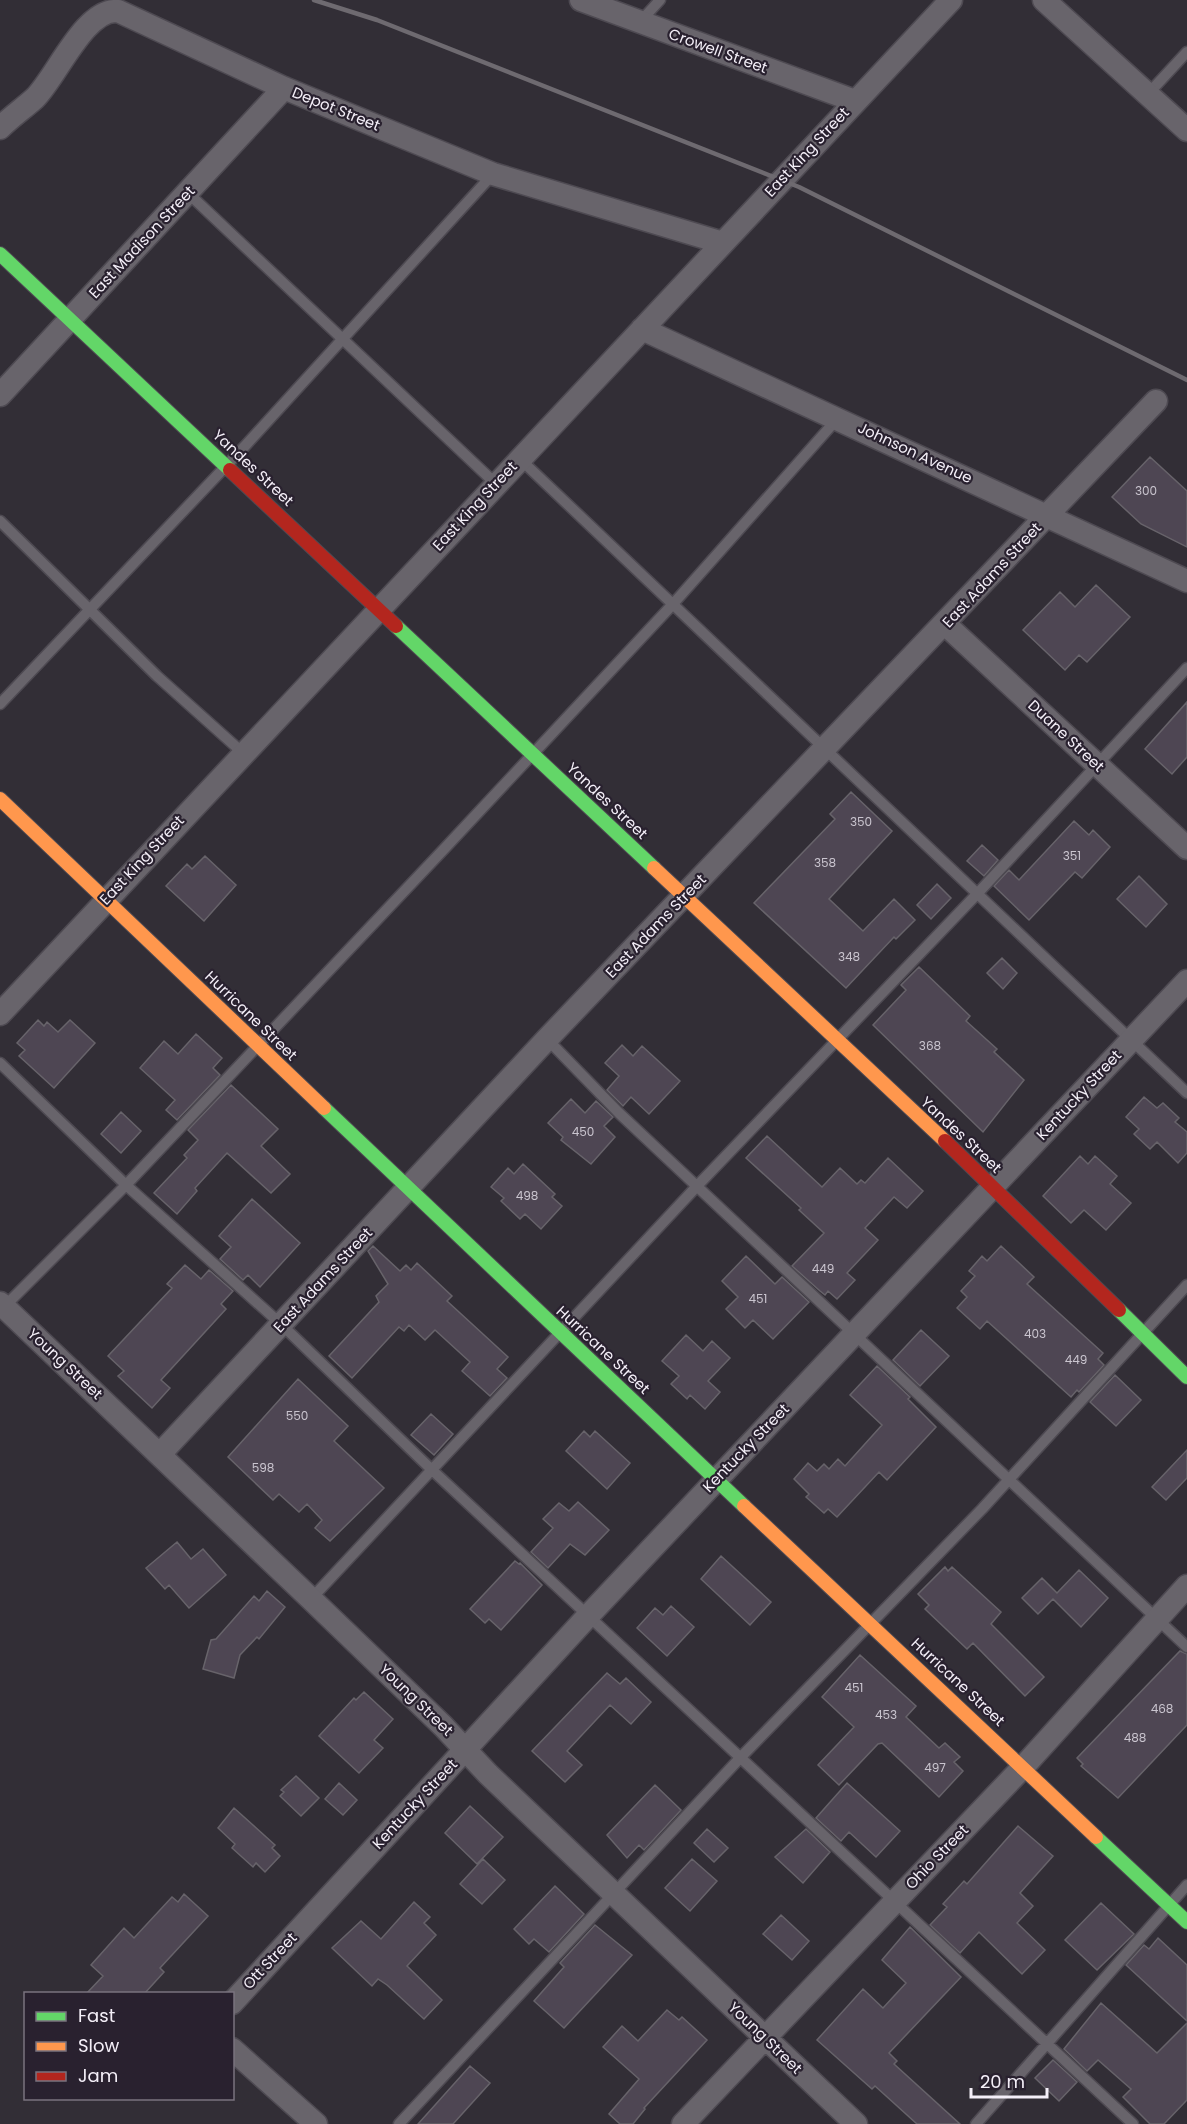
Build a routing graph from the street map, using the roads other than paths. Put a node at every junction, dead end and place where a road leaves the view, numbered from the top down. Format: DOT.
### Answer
graph roads {
  1 [pos="581,0"];
  2 [pos="660,0"];
  3 [pos="951,0"];
  4 [pos="1044,0"];
  5 [pos="640,22"];
  6 [pos="1187,52"];
  7 [pos="284,88"];
  8 [pos="1148,94"];
  9 [pos="855,101"];
  10 [pos="0,128"];
  11 [pos="1187,130"];
  12 [pos="493,174"];
  13 [pos="188,193"];
  14 [pos="723,243"];
  15 [pos="0,254"];
  16 [pos="69,321"];
  17 [pos="642,329"];
  18 [pos="344,337"];
  19 [pos="0,395"];
  20 [pos="1156,401"];
  21 [pos="838,418"];
  22 [pos="519,459"];
  23 [pos="227,465"];
  24 [pos="496,484"];
  25 [pos="1047,516"];
  26 [pos="0,521"];
  27 [pos="1187,582"];
  28 [pos="674,604"];
  29 [pos="88,608"];
  30 [pos="379,609"];
  31 [pos="945,624"];
  32 [pos="1187,668"];
  33 [pos="0,704"];
  34 [pos="827,749"];
  35 [pos="243,753"];
  36 [pos="532,754"];
  37 [pos="1097,765"];
  38 [pos="0,799"];
  39 [pos="1187,848"];
  40 [pos="977,894"];
  41 [pos="684,897"];
  42 [pos="105,899"];
  43 [pos="1187,981"];
  44 [pos="0,1014"];
  45 [pos="1132,1039"];
  46 [pos="547,1040"];
  47 [pos="836,1041"];
  48 [pos="257,1045"];
  49 [pos="0,1063"];
  50 [pos="1187,1093"];
  51 [pos="126,1185"];
  52 [pos="698,1185"];
  53 [pos="410,1187"];
  54 [pos="992,1187"];
  55 [pos="1187,1285"];
  56 [pos="2,1305"];
  57 [pos="282,1325"];
  58 [pos="1141,1333"];
  59 [pos="561,1334"];
  60 [pos="855,1334"];
  61 [pos="1187,1377"];
  62 [pos="160,1454"];
  63 [pos="431,1469"];
  64 [pos="717,1479"];
  65 [pos="1010,1479"];
  66 [pos="1187,1586"];
  67 [pos="311,1599"];
  68 [pos="588,1616"];
  69 [pos="1157,1618"];
  70 [pos="870,1623"];
  71 [pos="1187,1647"];
  72 [pos="465,1749"];
  73 [pos="740,1758"];
  74 [pos="1024,1766"];
  75 [pos="1187,1885"];
  76 [pos="613,1894"];
  77 [pos="894,1901"];
  78 [pos="1169,1905"];
  79 [pos="308,1920"];
  80 [pos="1187,1922"];
  81 [pos="234,2001"];
  82 [pos="765,2037"];
  83 [pos="1048,2045"];
  84 [pos="234,2051"];
  85 [pos="316,2124"];
  86 [pos="399,2124"];
  87 [pos="683,2124"];
  88 [pos="856,2124"];
  89 [pos="976,2124"];
  90 [pos="1132,2124"];
  1 -- 5 [label="street, Crowell Street"];
  2 -- 5 [label="lane"];
  3 -- 9 [label="street, East King Street"];
  4 -- 8 [label="street"];
  5 -- 9 [label="street, Crowell Street"];
  6 -- 8 [label="lane"];
  7 -- 10 [label="street, Depot Street"];
  7 -- 12 [label="street, Depot Street"];
  7 -- 13 [label="street, East Madison Street"];
  8 -- 11 [label="street"];
  9 -- 14 [label="street, East King Street"];
  12 -- 14 [label="street, Depot Street"];
  12 -- 18 [label="lane"];
  13 -- 16 [label="street, East Madison Street"];
  13 -- 18 [label="lane"];
  14 -- 17 [label="street, East King Street"];
  15 -- 16 [label="street, Yandes Street"];
  16 -- 19 [label="street, East Madison Street"];
  16 -- 23 [label="street, Yandes Street"];
  17 -- 21 [label="street, Johnson Avenue"];
  17 -- 22 [label="street, East King Street"];
  18 -- 23 [label="lane"];
  18 -- 24 [label="lane"];
  20 -- 25 [label="street, East Adams Street"];
  21 -- 25 [label="street, Johnson Avenue"];
  21 -- 28 [label="lane"];
  22 -- 24 [label="street, East King Street"];
  22 -- 28 [label="lane"];
  23 -- 29 [label="lane"];
  23 -- 30 [label="street, Yandes Street"];
  24 -- 30 [label="street, East King Street"];
  25 -- 27 [label="street, Johnson Avenue"];
  25 -- 31 [label="street, East Adams Street"];
  26 -- 29 [label="lane"];
  28 -- 34 [label="lane"];
  28 -- 36 [label="lane"];
  29 -- 33 [label="lane"];
  29 -- 35 [label="lane"];
  30 -- 35 [label="street, East King Street"];
  30 -- 36 [label="street, Yandes Street"];
  31 -- 34 [label="street, East Adams Street"];
  31 -- 37 [label="street, Duane Street"];
  32 -- 37 [label="lane"];
  34 -- 40 [label="lane"];
  34 -- 41 [label="street, East Adams Street"];
  35 -- 42 [label="street, East King Street"];
  36 -- 41 [label="street, Yandes Street"];
  36 -- 48 [label="lane"];
  37 -- 39 [label="street, Duane Street"];
  37 -- 40 [label="lane"];
  38 -- 42 [label="street, Hurricane Street"];
  40 -- 45 [label="lane"];
  40 -- 47 [label="lane"];
  41 -- 46 [label="street, East Adams Street"];
  41 -- 47 [label="street, Yandes Street"];
  42 -- 44 [label="street, East King Street"];
  42 -- 48 [label="street, Hurricane Street"];
  43 -- 45 [label="street, Kentucky Street"];
  45 -- 50 [label="lane"];
  45 -- 54 [label="street, Kentucky Street"];
  46 -- 52 [label="lane"];
  46 -- 53 [label="street, East Adams Street"];
  47 -- 52 [label="lane"];
  47 -- 54 [label="street, Yandes Street"];
  48 -- 51 [label="lane"];
  48 -- 53 [label="street, Hurricane Street"];
  49 -- 51 [label="lane"];
  51 -- 56 [label="lane"];
  51 -- 57 [label="lane"];
  52 -- 59 [label="lane"];
  52 -- 60 [label="lane"];
  53 -- 57 [label="street, East Adams Street"];
  53 -- 59 [label="street, Hurricane Street"];
  54 -- 58 [label="street, Yandes Street"];
  54 -- 60 [label="street, Kentucky Street"];
  55 -- 58 [label="lane"];
  56 -- 62 [label="street, Young Street"];
  57 -- 62 [label="street, East Adams Street"];
  57 -- 63 [label="lane"];
  58 -- 61 [label="street, Yandes Street"];
  58 -- 65 [label="lane"];
  59 -- 63 [label="lane"];
  59 -- 64 [label="street, Hurricane Street"];
  60 -- 64 [label="street, Kentucky Street"];
  60 -- 65 [label="lane"];
  62 -- 67 [label="street, Young Street"];
  63 -- 67 [label="lane"];
  63 -- 68 [label="lane"];
  64 -- 68 [label="street, Kentucky Street"];
  64 -- 70 [label="street, Hurricane Street"];
  65 -- 69 [label="lane"];
  65 -- 70 [label="lane"];
  66 -- 69 [label="street, Ohio Street"];
  67 -- 72 [label="street, Young Street"];
  68 -- 72 [label="street, Kentucky Street"];
  68 -- 73 [label="lane"];
  69 -- 71 [label="lane"];
  69 -- 74 [label="street, Ohio Street"];
  70 -- 73 [label="lane"];
  70 -- 74 [label="street, Hurricane Street"];
  72 -- 76 [label="street, Young Street"];
  72 -- 79 [label="street, Kentucky Street"];
  73 -- 76 [label="lane"];
  73 -- 77 [label="lane"];
  74 -- 77 [label="street, Ohio Street"];
  74 -- 78 [label="street, Hurricane Street"];
  75 -- 78 [label="lane"];
  76 -- 82 [label="street, Young Street"];
  76 -- 86 [label="lane"];
  77 -- 82 [label="street, Ohio Street"];
  77 -- 83 [label="lane"];
  78 -- 80 [label="street, Hurricane Street"];
  78 -- 83 [label="lane"];
  79 -- 81 [label="street, Ott Street"];
  82 -- 87 [label="street, Ohio Street"];
  82 -- 88 [label="street, Young Street"];
  83 -- 89 [label="lane"];
  83 -- 90 [label="lane"];
  84 -- 85 [label="street"];
}
